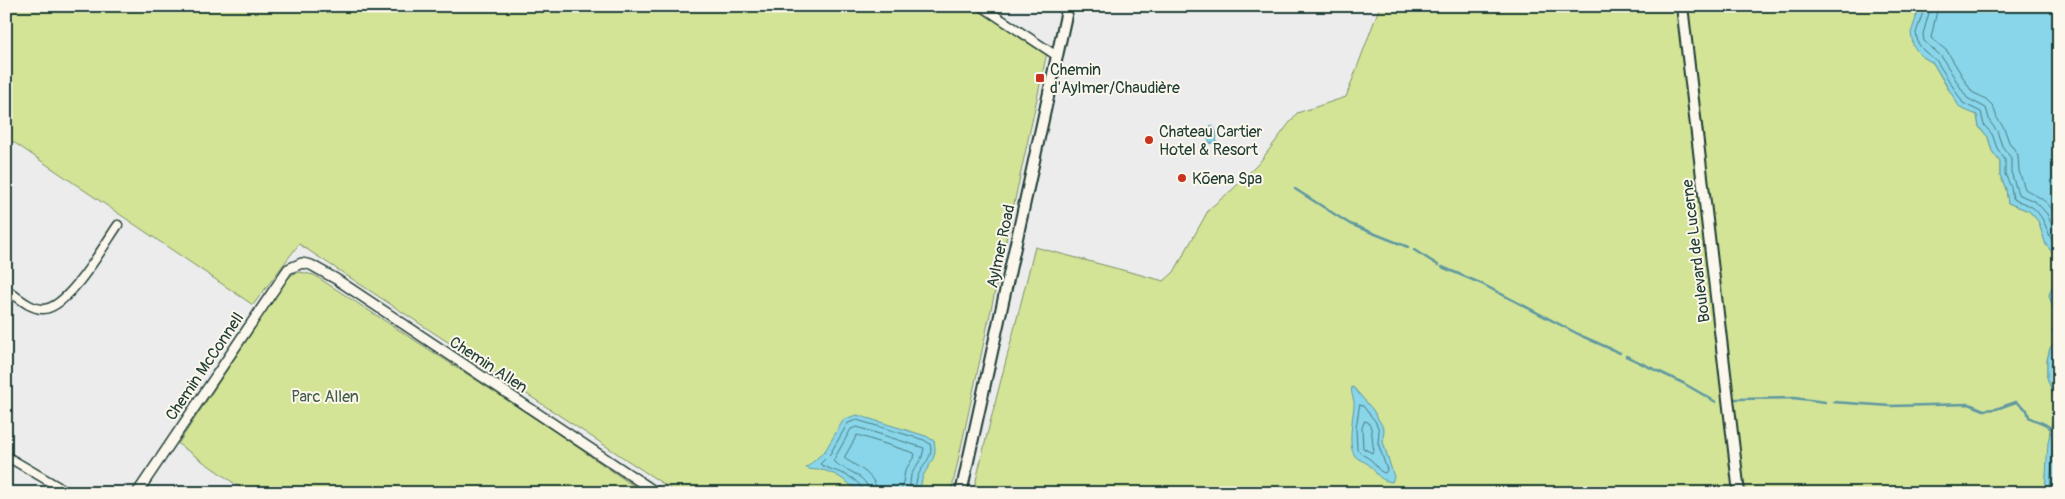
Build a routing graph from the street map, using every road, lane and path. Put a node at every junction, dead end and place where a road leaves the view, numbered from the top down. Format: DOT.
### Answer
graph roads {
  1 [pos="981,6"];
  2 [pos="1068,6"];
  3 [pos="1682,6"];
  4 [pos="1057,56"];
  5 [pos="118,225"];
  6 [pos="302,263"];
  7 [pos="6,289"];
  8 [pos="6,456"];
  9 [pos="68,493"];
  10 [pos="137,493"];
  11 [pos="657,493"];
  12 [pos="960,493"];
  13 [pos="1739,493"];
  1 -- 4 [label="street"];
  2 -- 4 [label="main road, Aylmer Road"];
  3 -- 13 [label="main road, Boulevard de Lucerne"];
  4 -- 12 [label="main road, Aylmer Road"];
  5 -- 7 [label="street"];
  6 -- 10 [label="street, Chemin McConnell"];
  6 -- 11 [label="street, Chemin Allen"];
  8 -- 9 [label="street"];
}
